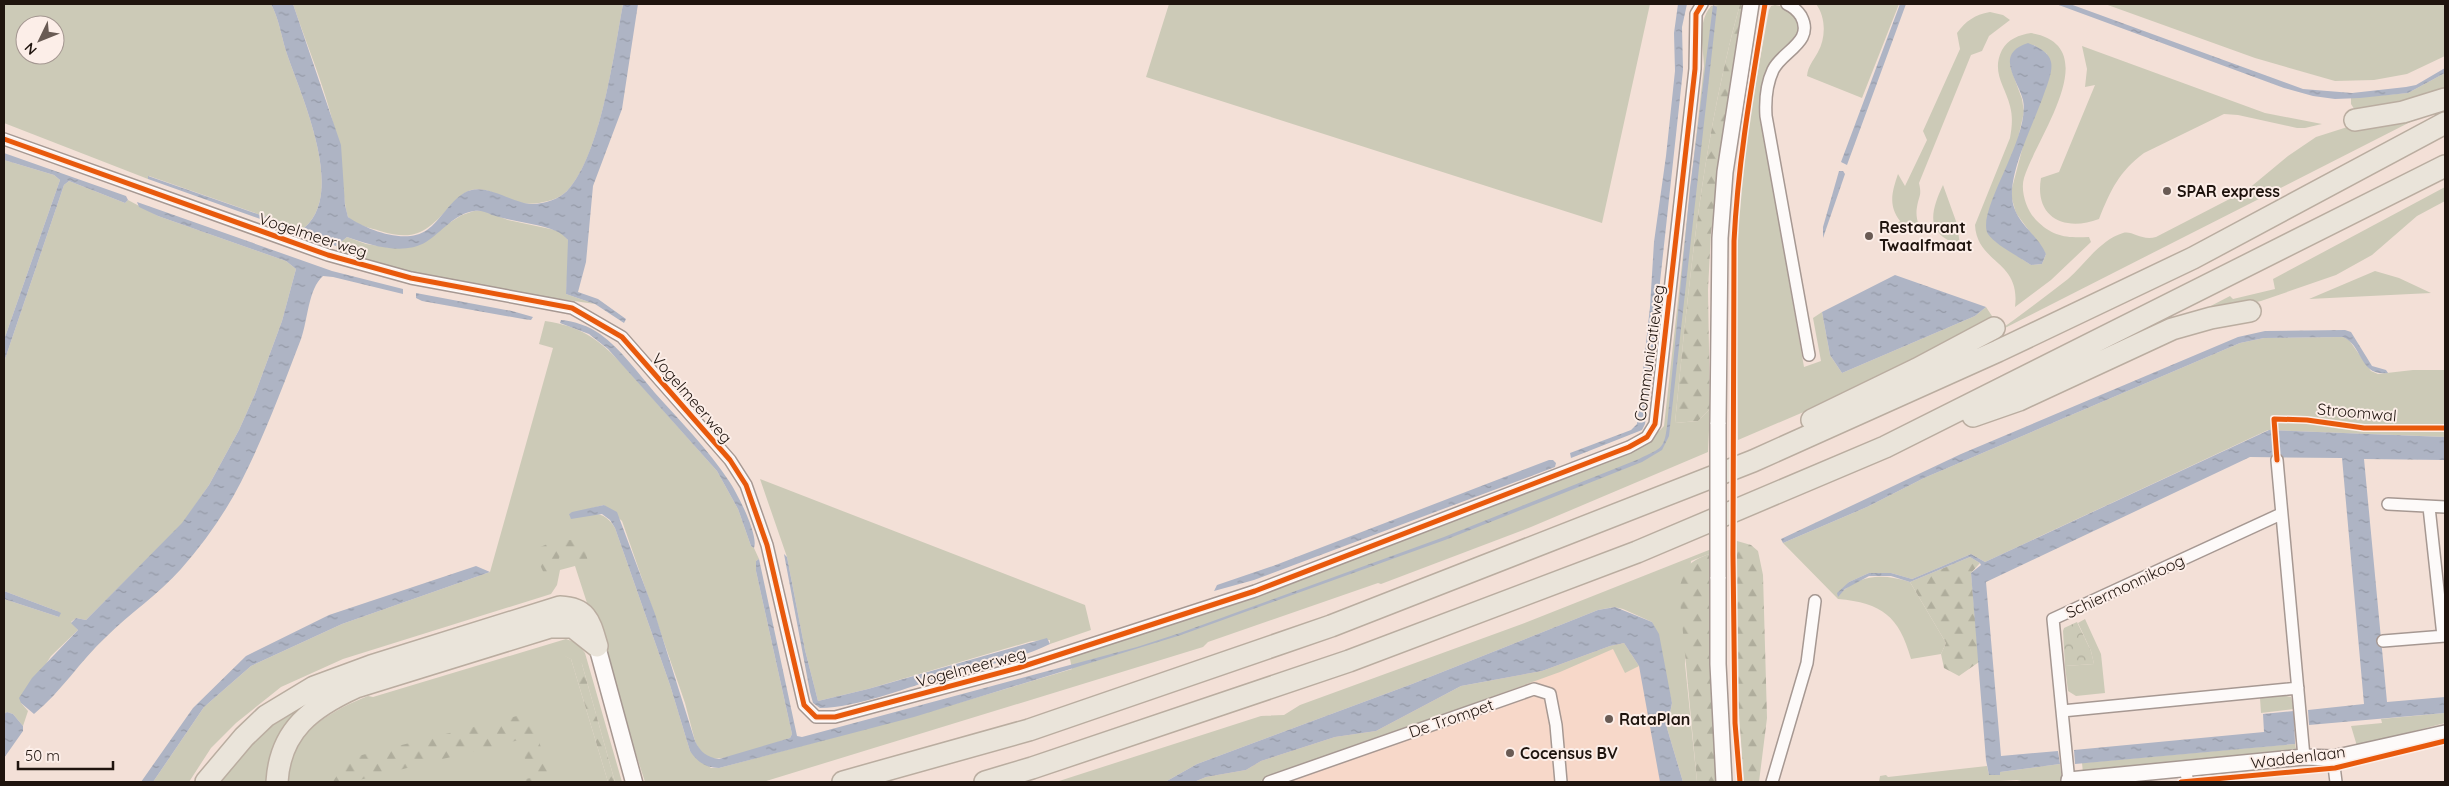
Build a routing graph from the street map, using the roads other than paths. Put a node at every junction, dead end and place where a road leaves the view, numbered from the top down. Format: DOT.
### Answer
graph roads {
  1 [pos="1702,4"];
  2 [pos="1751,4"];
  3 [pos="1787,4"];
  4 [pos="2445,99"];
  5 [pos="2355,120"];
  6 [pos="2445,123"];
  7 [pos="4,139"];
  8 [pos="2445,166"];
  9 [pos="2250,311"];
  10 [pos="1994,328"];
  11 [pos="1809,356"];
  12 [pos="1885,447"];
  13 [pos="2277,460"];
  14 [pos="1753,461"];
  15 [pos="2388,504"];
  16 [pos="2429,507"];
  17 [pos="2445,507"];
  18 [pos="2281,514"];
  19 [pos="1255,592"];
  20 [pos="1815,601"];
  21 [pos="2444,636"];
  22 [pos="2383,641"];
  23 [pos="597,646"];
  24 [pos="2298,688"];
  25 [pos="2062,711"];
  26 [pos="2445,733"];
  27 [pos="2304,757"];
  28 [pos="2333,758"];
  29 [pos="2186,776"];
  30 [pos="2069,781"];
  31 [pos="206,782"];
  32 [pos="277,782"];
  33 [pos="634,782"];
  34 [pos="843,782"];
  35 [pos="985,782"];
  36 [pos="1269,782"];
  37 [pos="1560,782"];
  38 [pos="1724,782"];
  39 [pos="1772,782"];
  40 [pos="2336,782"];
  1 -- 19 [label="street, Communicatieweg"];
  2 -- 38 [label="street, bridge"];
  3 -- 11 [label="street"];
  4 -- 5 [label="highway"];
  6 -- 14 [label="highway"];
  7 -- 19 [label="street, Vogelmeerweg"];
  8 -- 12 [label="highway"];
  9 -- 12 [label="highway"];
  10 -- 14 [label="highway"];
  12 -- 35 [label="highway"];
  13 -- 18 [label="street"];
  14 -- 34 [label="highway"];
  15 -- 16 [label="street"];
  16 -- 17 [label="street"];
  16 -- 21 [label="street"];
  18 -- 24 [label="street"];
  18 -- 25 [label="street, Schiermonnikoog"];
  20 -- 39 [label="street"];
  21 -- 22 [label="street"];
  23 -- 31 [label="highway"];
  23 -- 32 [label="highway"];
  23 -- 33 [label="main road"];
  24 -- 25 [label="street"];
  24 -- 27 [label="street"];
  25 -- 30 [label="street, Schiermonnikoog"];
  26 -- 28 [label="street, Waddenlaan"];
  27 -- 28 [label="street, Waddenlaan"];
  27 -- 29 [label="street, Waddenlaan"];
  28 -- 40 [label="street"];
  29 -- 30 [label="street, Waddenlaan"];
  36 -- 37 [label="street, De Trompet"];
}
